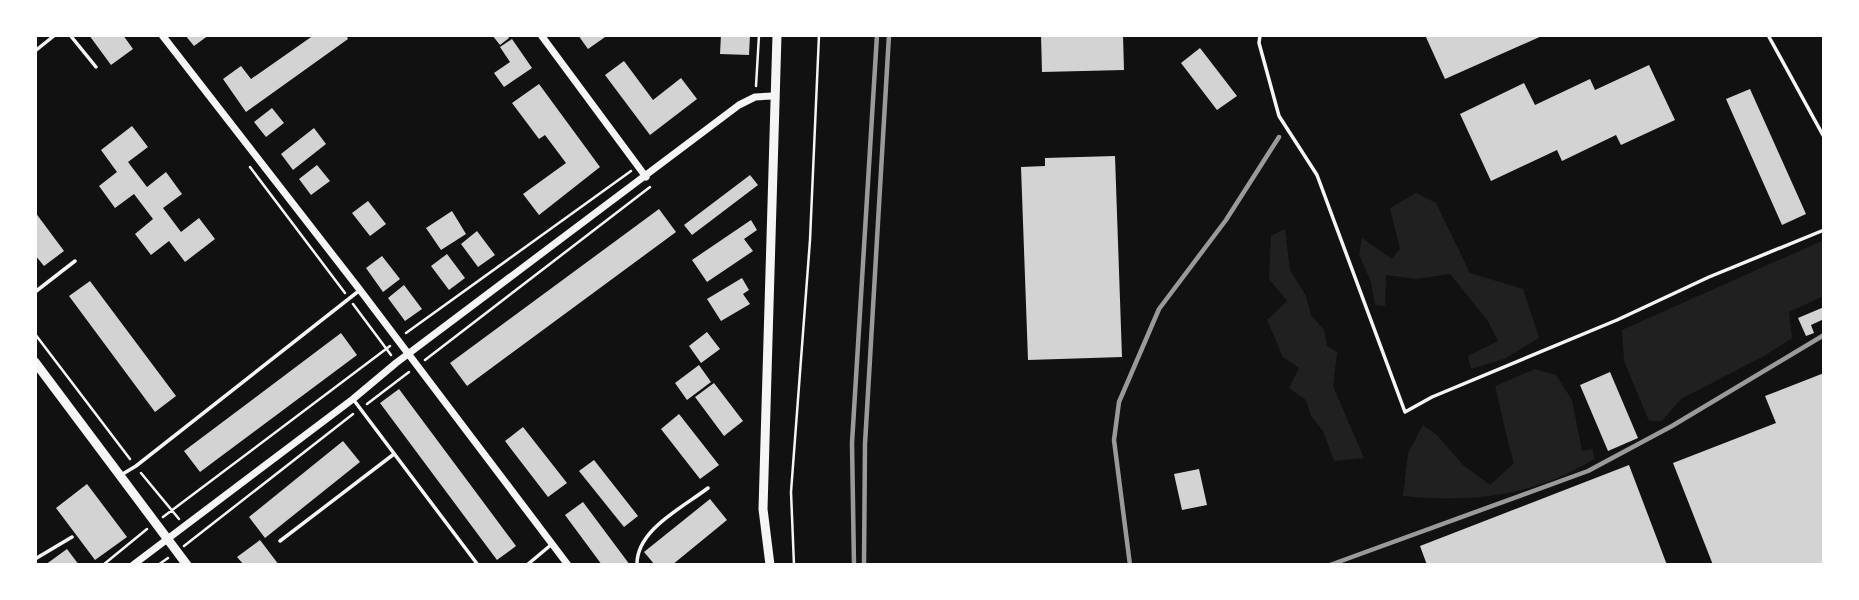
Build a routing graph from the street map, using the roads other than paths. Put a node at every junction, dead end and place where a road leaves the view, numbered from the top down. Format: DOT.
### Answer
graph roads {
  1 [pos="55,35"];
  2 [pos="70,35"];
  3 [pos="162,35"];
  4 [pos="541,35"];
  5 [pos="776,35"];
  6 [pos="1260,35"];
  7 [pos="1768,35"];
  8 [pos="35,51"];
  9 [pos="96,67"];
  10 [pos="773,96"];
  11 [pos="1824,137"];
  12 [pos="646,177"];
  13 [pos="1824,230"];
  14 [pos="75,261"];
  15 [pos="360,290"];
  16 [pos="35,292"];
  17 [pos="407,355"];
  18 [pos="35,362"];
  19 [pos="353,399"];
  20 [pos="394,454"];
  21 [pos="120,476"];
  22 [pos="708,488"];
  23 [pos="72,537"];
  24 [pos="167,540"];
  25 [pos="280,541"];
  26 [pos="553,544"];
  27 [pos="35,559"];
  28 [pos="133,565"];
  29 [pos="187,565"];
  30 [pos="478,565"];
  31 [pos="527,565"];
  32 [pos="568,565"];
  33 [pos="637,565"];
  34 [pos="769,565"];
  1 -- 8 [label="lane"];
  2 -- 9 [label="lane"];
  3 -- 15 [label="street"];
  4 -- 12 [label="street"];
  5 -- 10 [label="street"];
  6 -- 13 [label="lane"];
  7 -- 11 [label="lane"];
  10 -- 12 [label="street"];
  10 -- 34 [label="street"];
  12 -- 17 [label="street"];
  14 -- 16 [label="lane"];
  15 -- 17 [label="street"];
  15 -- 21 [label="lane"];
  17 -- 19 [label="street"];
  17 -- 26 [label="street"];
  18 -- 21 [label="street"];
  19 -- 20 [label="lane"];
  19 -- 24 [label="street"];
  20 -- 25 [label="lane"];
  20 -- 30 [label="lane"];
  21 -- 24 [label="street"];
  22 -- 33 [label="lane"];
  23 -- 27 [label="lane"];
  24 -- 28 [label="street"];
  24 -- 29 [label="street"];
  26 -- 31 [label="lane"];
  26 -- 32 [label="street"];
}
